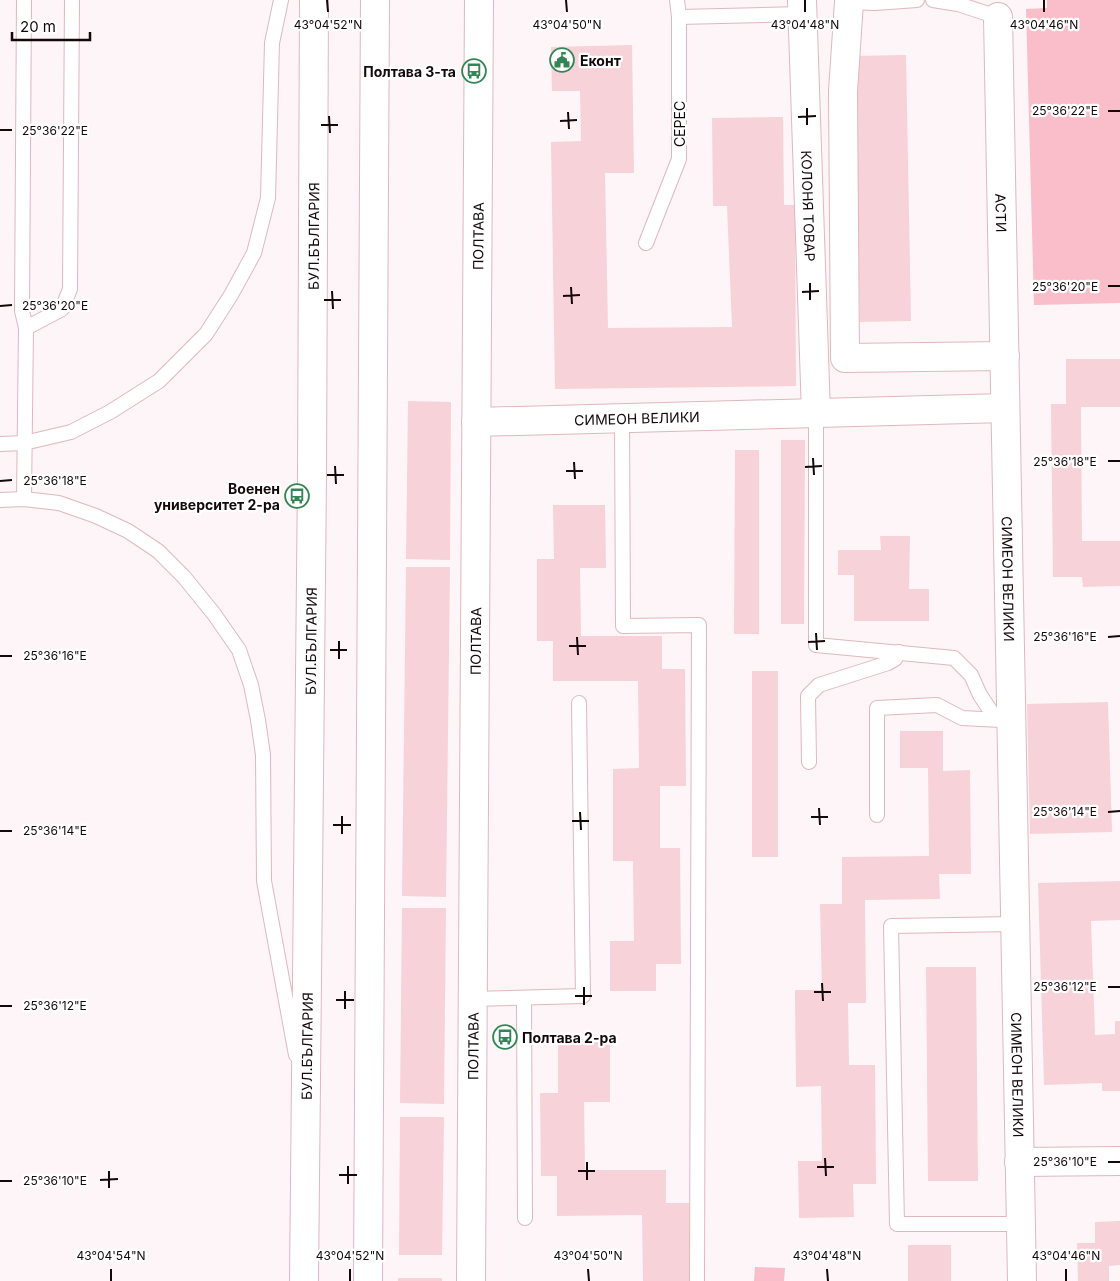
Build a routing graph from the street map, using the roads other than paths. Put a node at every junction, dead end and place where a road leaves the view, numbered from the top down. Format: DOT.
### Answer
graph roads {
  1 [pos="24,0"];
  2 [pos="72,0"];
  3 [pos="281,0"];
  4 [pos="314,0"];
  5 [pos="375,0"];
  6 [pos="479,0"];
  7 [pos="677,0"];
  8 [pos="917,0"];
  9 [pos="933,0"];
  10 [pos="849,2"];
  11 [pos="802,7"];
  12 [pos="679,17"];
  13 [pos="998,17"];
  14 [pos="646,243"];
  15 [pos="26,328"];
  16 [pos="1004,356"];
  17 [pos="1005,408"];
  18 [pos="816,414"];
  19 [pos="622,418"];
  20 [pos="476,422"];
  21 [pos="24,443"];
  22 [pos="0,444"];
  23 [pos="24,499"];
  24 [pos="0,500"];
  25 [pos="899,652"];
  26 [pos="579,703"];
  27 [pos="1004,720"];
  28 [pos="809,762"];
  29 [pos="877,815"];
  30 [pos="1015,924"];
  31 [pos="524,998"];
  32 [pos="472,999"];
  33 [pos="305,1104"];
  34 [pos="1120,1161"];
  35 [pos="1020,1162"];
  36 [pos="525,1218"];
  37 [pos="1021,1224"];
  38 [pos="304,1281"];
  39 [pos="368,1281"];
  40 [pos="470,1281"];
  41 [pos="696,1281"];
  42 [pos="1022,1281"];
  1 -- 15 [label="lane"];
  2 -- 15 [label="lane"];
  3 -- 21 [label="lane"];
  4 -- 33 [label="street, БУЛ.БЪЛГАРИЯ"];
  5 -- 39 [label="street"];
  6 -- 20 [label="street, ПОЛТАВА"];
  7 -- 12 [label="lane, СЕРЕС"];
  8 -- 10 [label="lane"];
  9 -- 13 [label="lane"];
  10 -- 16 [label="street"];
  11 -- 12 [label="lane"];
  11 -- 18 [label="street, КОЛОНЯ ТОВАР"];
  12 -- 14 [label="lane, СЕРЕС"];
  13 -- 16 [label="street, АСТИ"];
  15 -- 21 [label="lane"];
  16 -- 17 [label="street, АСТИ"];
  17 -- 18 [label="street, СИМЕОН ВЕЛИКИ"];
  17 -- 27 [label="street, СИМЕОН ВЕЛИКИ"];
  18 -- 19 [label="street, СИМЕОН ВЕЛИКИ"];
  18 -- 25 [label="lane"];
  19 -- 20 [label="street, СИМЕОН ВЕЛИКИ"];
  19 -- 41 [label="lane"];
  20 -- 32 [label="street, ПОЛТАВА"];
  21 -- 22 [label="lane"];
  21 -- 23 [label="lane"];
  23 -- 24 [label="lane"];
  23 -- 33 [label="lane"];
  25 -- 27 [label="lane"];
  25 -- 28 [label="lane"];
  26 -- 31 [label="lane"];
  27 -- 29 [label="lane"];
  27 -- 30 [label="street, СИМЕОН ВЕЛИКИ"];
  30 -- 35 [label="street, СИМЕОН ВЕЛИКИ"];
  30 -- 37 [label="lane"];
  31 -- 32 [label="lane"];
  31 -- 36 [label="lane"];
  32 -- 40 [label="street, ПОЛТАВА"];
  33 -- 38 [label="street, БУЛ.БЪЛГАРИЯ"];
  34 -- 35 [label="street"];
  35 -- 37 [label="street, СИМЕОН ВЕЛИКИ"];
  37 -- 42 [label="street, СИМЕОН ВЕЛИКИ"];
}
